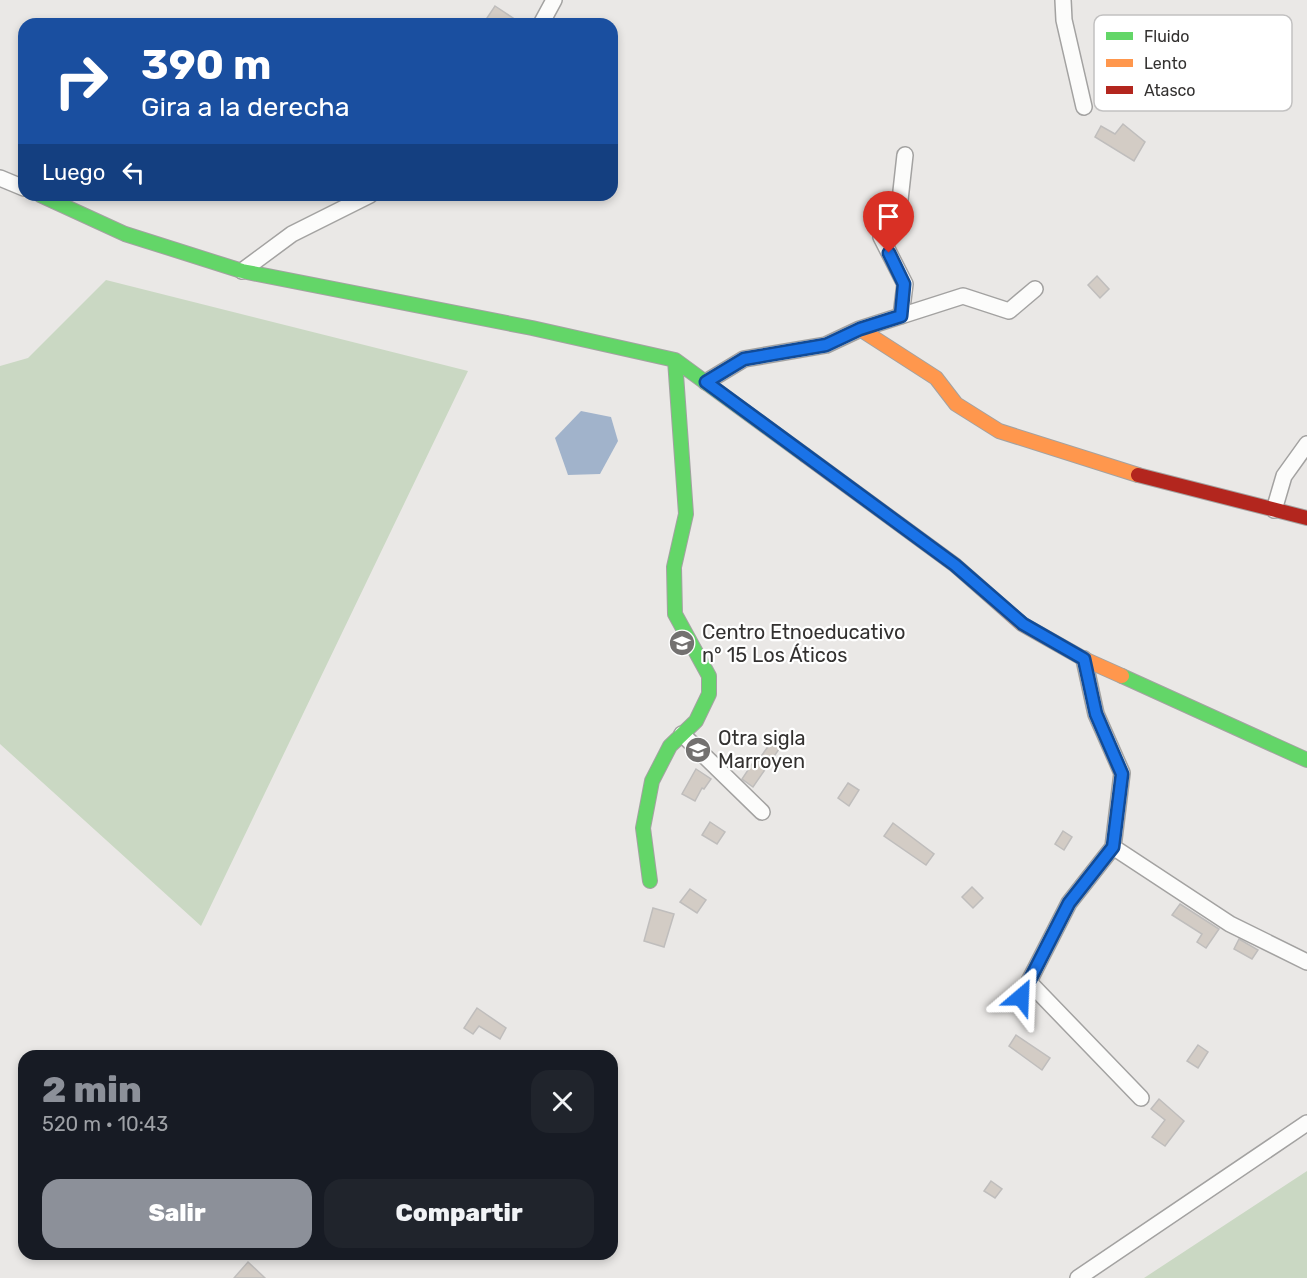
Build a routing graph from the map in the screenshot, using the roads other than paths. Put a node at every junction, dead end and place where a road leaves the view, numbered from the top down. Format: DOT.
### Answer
graph roads {
  1 [pos="554,0"];
  2 [pos="1063,0"];
  3 [pos="544,18"];
  4 [pos="1084,107"];
  5 [pos="905,155"];
  6 [pos="0,178"];
  7 [pos="18,186"];
  8 [pos="53,201"];
  9 [pos="358,201"];
  10 [pos="242,271"];
  11 [pos="1035,289"];
  12 [pos="901,316"];
  13 [pos="860,329"];
  14 [pos="675,360"];
  15 [pos="706,382"];
  16 [pos="1307,444"];
  17 [pos="1274,510"];
  18 [pos="1307,518"];
  19 [pos="1084,659"];
  20 [pos="682,734"];
  21 [pos="1307,760"];
  22 [pos="762,812"];
  23 [pos="1113,847"];
  24 [pos="650,881"];
  25 [pos="1307,962"];
  26 [pos="1029,982"];
  27 [pos="1021,997"];
  28 [pos="1141,1098"];
  29 [pos="1307,1123"];
  30 [pos="1078,1278"];
  1 -- 3 [label="street"];
  2 -- 4 [label="street"];
  5 -- 12 [label="street"];
  6 -- 7 [label="street"];
  8 -- 10 [label="street"];
  9 -- 10 [label="street"];
  10 -- 14 [label="street"];
  11 -- 12 [label="street"];
  12 -- 13 [label="street"];
  13 -- 15 [label="street"];
  13 -- 17 [label="street"];
  14 -- 15 [label="street"];
  14 -- 20 [label="street"];
  15 -- 19 [label="street"];
  16 -- 17 [label="street"];
  17 -- 18 [label="street"];
  19 -- 21 [label="street"];
  19 -- 23 [label="street"];
  20 -- 22 [label="street"];
  20 -- 24 [label="street"];
  23 -- 25 [label="street"];
  23 -- 26 [label="street"];
  26 -- 27 [label="street"];
  26 -- 28 [label="street"];
  29 -- 30 [label="street"];
}
